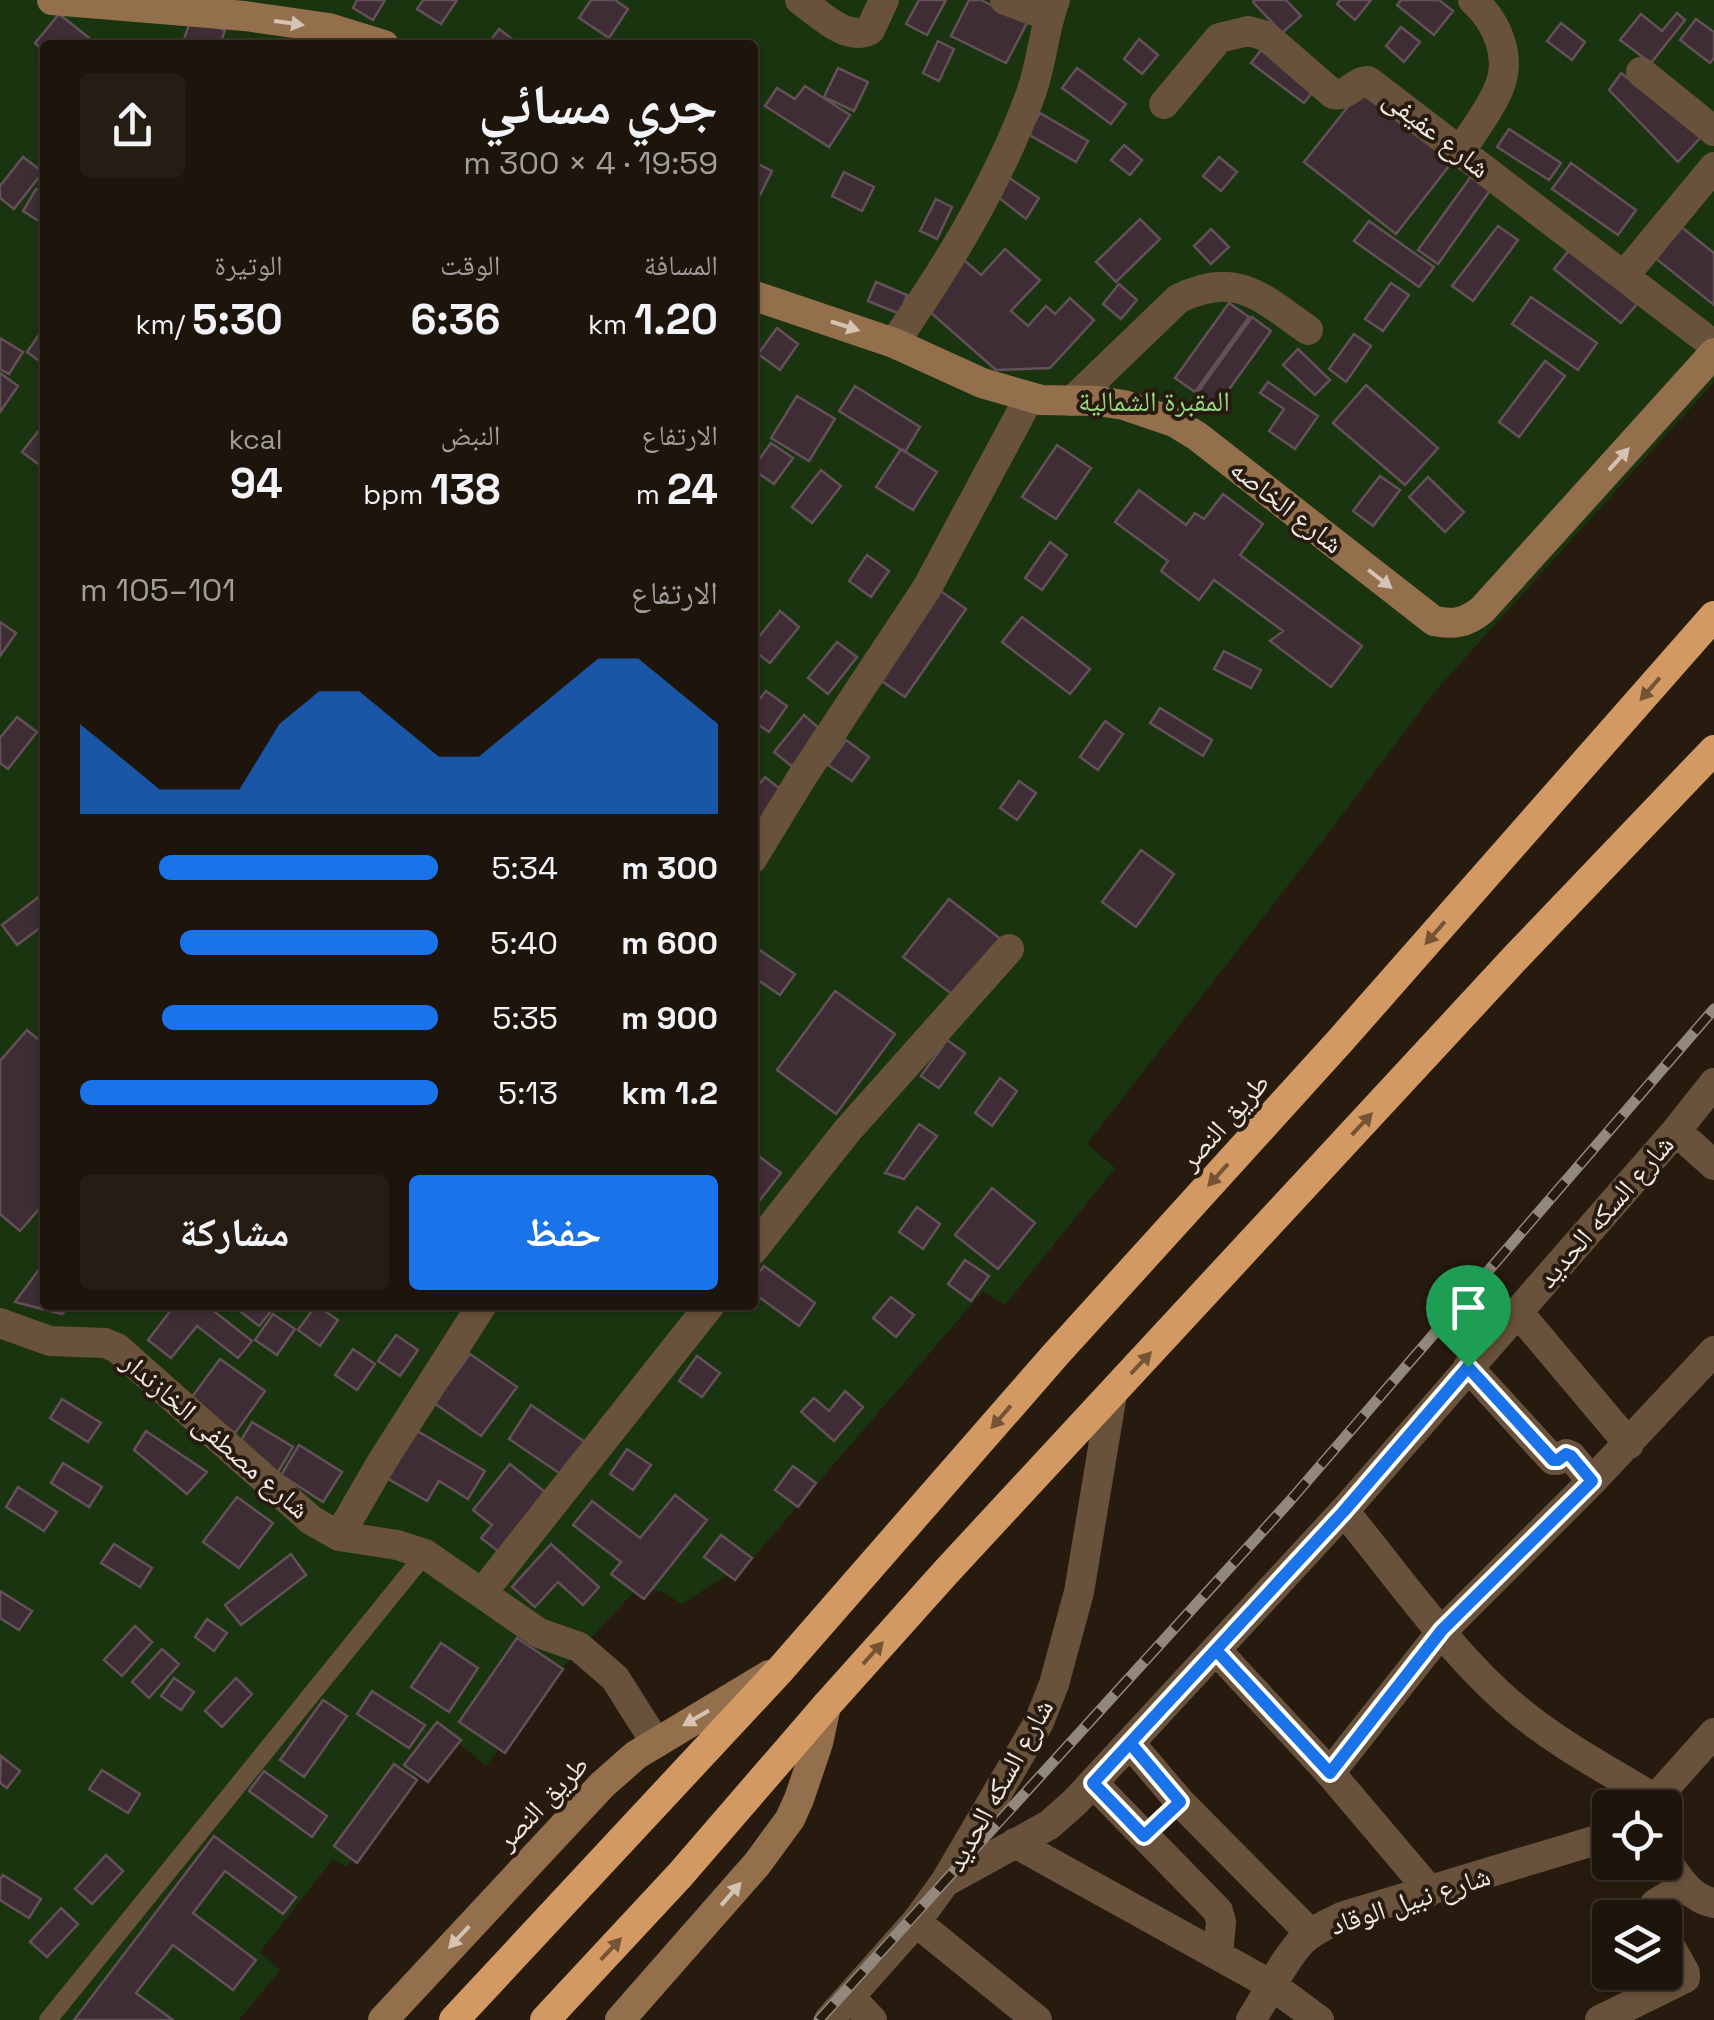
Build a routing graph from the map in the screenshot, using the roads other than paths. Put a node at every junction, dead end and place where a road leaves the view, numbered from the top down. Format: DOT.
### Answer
graph roads {
  1 [pos="52,0"];
  2 [pos="800,0"];
  3 [pos="884,0"];
  4 [pos="1005,0"];
  5 [pos="1482,3"];
  6 [pos="1052,8"];
  7 [pos="368,40"];
  8 [pos="1640,72"];
  9 [pos="1164,104"];
  10 [pos="1714,131"];
  11 [pos="1461,152"];
  12 [pos="1714,167"];
  13 [pos="1624,276"];
  14 [pos="758,297"];
  15 [pos="1308,330"];
  16 [pos="894,343"];
  17 [pos="1714,345"];
  18 [pos="1714,353"];
  19 [pos="1030,398"];
  20 [pos="1072,401"];
  21 [pos="1714,616"];
  22 [pos="1714,750"];
  23 [pos="758,850"];
  24 [pos="1009,948"];
  25 [pos="1714,1083"];
  26 [pos="1676,1131"];
  27 [pos="1714,1164"];
  28 [pos="758,1243"];
  29 [pos="479,1310"];
  30 [pos="706,1310"];
  31 [pos="1518,1310"];
  32 [pos="0,1323"];
  33 [pos="1714,1351"];
  34 [pos="1468,1367"];
  35 [pos="1112,1394"];
  36 [pos="1628,1444"];
  37 [pos="1592,1481"];
  38 [pos="1344,1511"];
  39 [pos="338,1536"];
  40 [pos="425,1554"];
  41 [pos="482,1594"];
  42 [pos="1442,1630"];
  43 [pos="1216,1650"];
  44 [pos="781,1669"];
  45 [pos="826,1706"];
  46 [pos="1714,1733"];
  47 [pos="656,1743"];
  48 [pos="1130,1743"];
  49 [pos="1330,1773"];
  50 [pos="1093,1783"];
  51 [pos="1632,1790"];
  52 [pos="1663,1790"];
  53 [pos="1180,1802"];
  54 [pos="1144,1836"];
  55 [pos="1592,1842"];
  56 [pos="1015,1843"];
  57 [pos="1682,1878"];
  58 [pos="945,1882"];
  59 [pos="1430,1891"];
  60 [pos="1704,1903"];
  61 [pos="916,1922"];
  62 [pos="1311,1934"];
  63 [pos="1218,1956"];
  64 [pos="1273,1986"];
  65 [pos="1661,1990"];
  66 [pos="839,2009"];
  67 [pos="48,2020"];
  68 [pos="382,2020"];
  69 [pos="454,2020"];
  70 [pos="545,2020"];
  71 [pos="620,2020"];
  72 [pos="872,2020"];
  73 [pos="1037,2020"];
  74 [pos="1251,2020"];
  75 [pos="1318,2020"];
  76 [pos="1600,2020"];
  1 -- 7 [label="street, one-way"];
  2 -- 3 [label="street"];
  4 -- 6 [label="street"];
  5 -- 11 [label="street"];
  6 -- 16 [label="street"];
  8 -- 10 [label="street"];
  9 -- 11 [label="street, شارع عفيفى"];
  11 -- 13 [label="street, شارع عفيفى"];
  12 -- 13 [label="street"];
  13 -- 17 [label="street, شارع عفيفى"];
  14 -- 16 [label="street, شارع الخاصه, one-way"];
  15 -- 20 [label="street"];
  16 -- 19 [label="street, شارع الخاصه"];
  20 -- 18 [label="street, شارع الخاصه, one-way"];
  19 -- 20 [label="street, شارع الخاصه"];
  19 -- 23 [label="street"];
  21 -- 44 [label="highway, طريق النصر, one-way"];
  35 -- 22 [label="highway, one-way"];
  24 -- 28 [label="street"];
  25 -- 26 [label="street, شارع السكه الحديد"];
  26 -- 27 [label="street"];
  26 -- 31 [label="street, شارع السكه الحديد"];
  29 -- 39 [label="street"];
  30 -- 41 [label="street"];
  31 -- 34 [label="street, شارع السكه الحديد"];
  31 -- 36 [label="street"];
  32 -- 39 [label="street, شارع مصطفى الخازندار"];
  33 -- 36 [label="street"];
  34 -- 37 [label="street"];
  34 -- 38 [label="street, شارع السكه الحديد"];
  45 -- 35 [label="highway, one-way"];
  35 -- 58 [label="street, شارع السكه الحديد"];
  36 -- 37 [label="street"];
  37 -- 42 [label="street"];
  38 -- 42 [label="street"];
  38 -- 43 [label="street, شارع السكه الحديد"];
  39 -- 40 [label="street, شارع مصطفى الخازندار"];
  40 -- 41 [label="street, شارع مصطفى الخازندار"];
  40 -- 67 [label="lane"];
  41 -- 47 [label="street, شارع مصطفى الخازندار"];
  42 -- 49 [label="street"];
  42 -- 51 [label="street"];
  43 -- 48 [label="street, شارع السكه الحديد"];
  43 -- 49 [label="street"];
  44 -- 47 [label="street, طريق النصر, one-way"];
  44 -- 69 [label="highway, طريق النصر"];
  70 -- 45 [label="highway, one-way"];
  71 -- 45 [label="street, one-way"];
  46 -- 52 [label="street"];
  47 -- 68 [label="street, طريق النصر, one-way"];
  48 -- 50 [label="street, شارع السكه الحديد"];
  48 -- 53 [label="street"];
  49 -- 59 [label="street"];
  50 -- 54 [label="street"];
  50 -- 56 [label="street, شارع السكه الحديد"];
  53 -- 54 [label="street"];
  53 -- 62 [label="street"];
  54 -- 63 [label="street"];
  55 -- 59 [label="street, شارع نبيل الوقاد"];
  56 -- 58 [label="street, شارع السكه الحديد"];
  56 -- 63 [label="street"];
  57 -- 60 [label="street"];
  58 -- 61 [label="street, شارع السكه الحديد"];
  59 -- 62 [label="street, شارع نبيل الوقاد"];
  61 -- 66 [label="street, شارع السكه الحديد"];
  61 -- 73 [label="street"];
  62 -- 64 [label="street, شارع نبيل الوقاد"];
  63 -- 64 [label="street"];
  64 -- 74 [label="street, شارع نبيل الوقاد"];
  64 -- 75 [label="street"];
  65 -- 76 [label="street"];
  66 -- 72 [label="street"];
}
